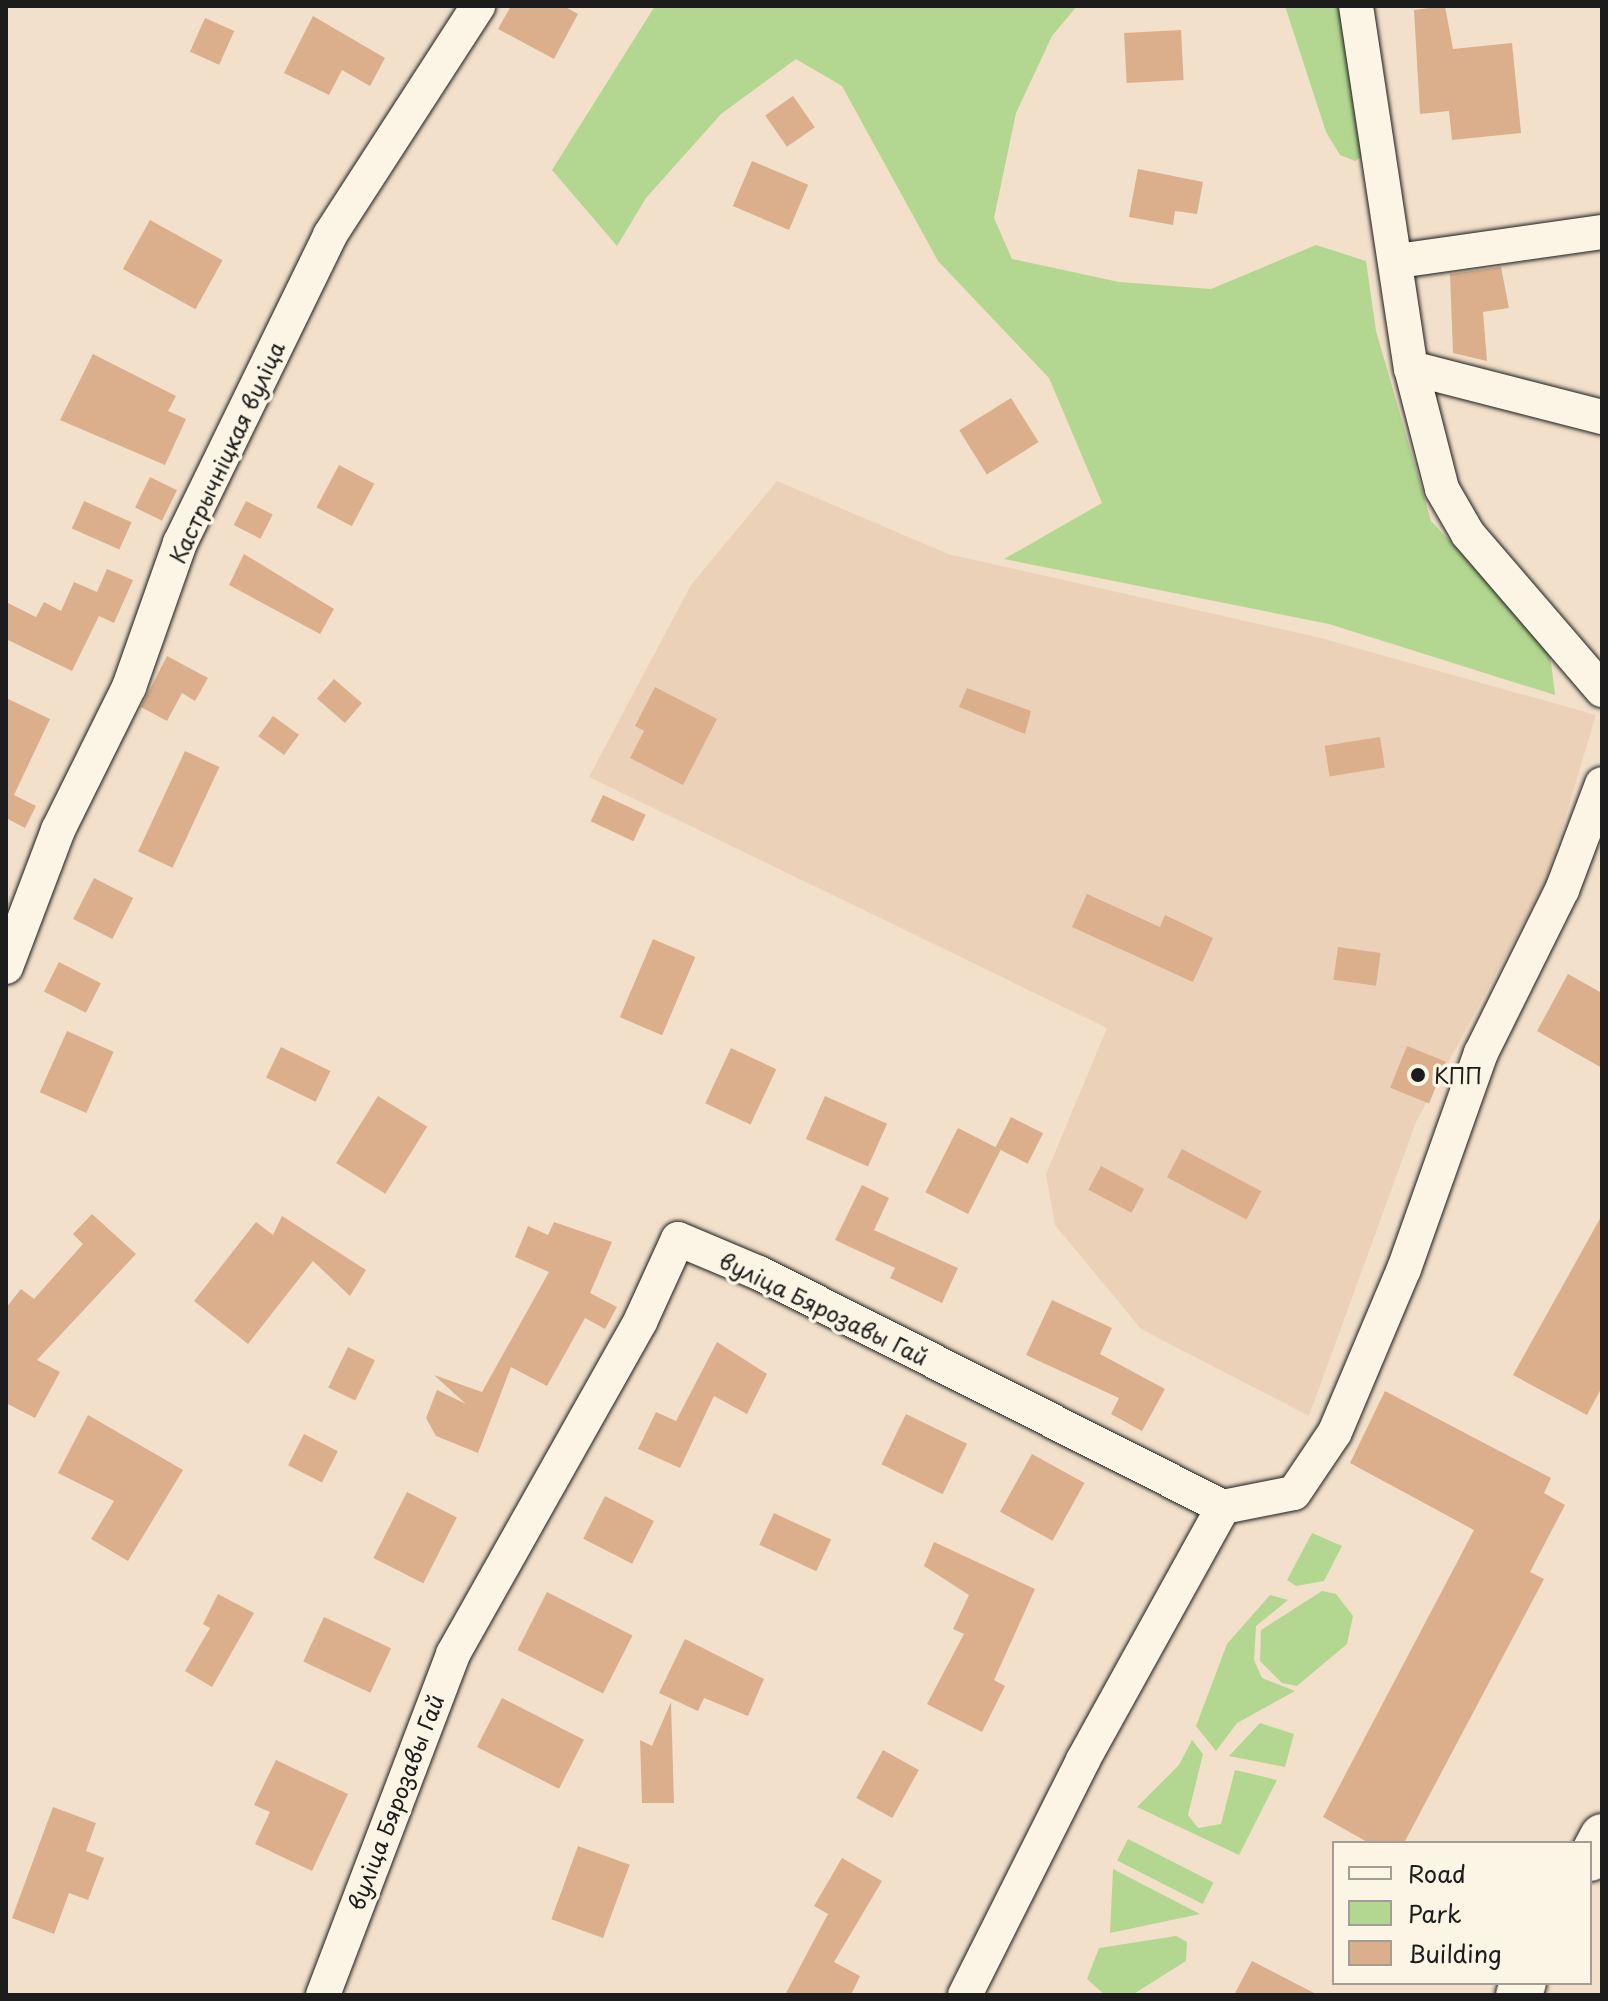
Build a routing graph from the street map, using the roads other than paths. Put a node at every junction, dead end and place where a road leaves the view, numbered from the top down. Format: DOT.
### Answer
graph roads {
  1 [pos="478,6"];
  2 [pos="1356,6"];
  3 [pos="1602,232"];
  4 [pos="1398,261"];
  5 [pos="1411,368"];
  6 [pos="1602,417"];
  7 [pos="1602,690"];
  8 [pos="1602,784"];
  9 [pos="6,967"];
  10 [pos="1223,1507"];
  11 [pos="1602,1836"];
  12 [pos="1592,1855"];
  13 [pos="323,1995"];
  14 [pos="965,1995"];
  1 -- 9 [label="street, Кастрычніцкая вуліца"];
  2 -- 4 [label="street"];
  3 -- 4 [label="street"];
  4 -- 5 [label="street"];
  5 -- 6 [label="street"];
  5 -- 7 [label="street"];
  8 -- 10 [label="street"];
  10 -- 13 [label="street, вуліца Бярозавы Гай"];
  10 -- 14 [label="street"];
  11 -- 12 [label="main road"];
}
